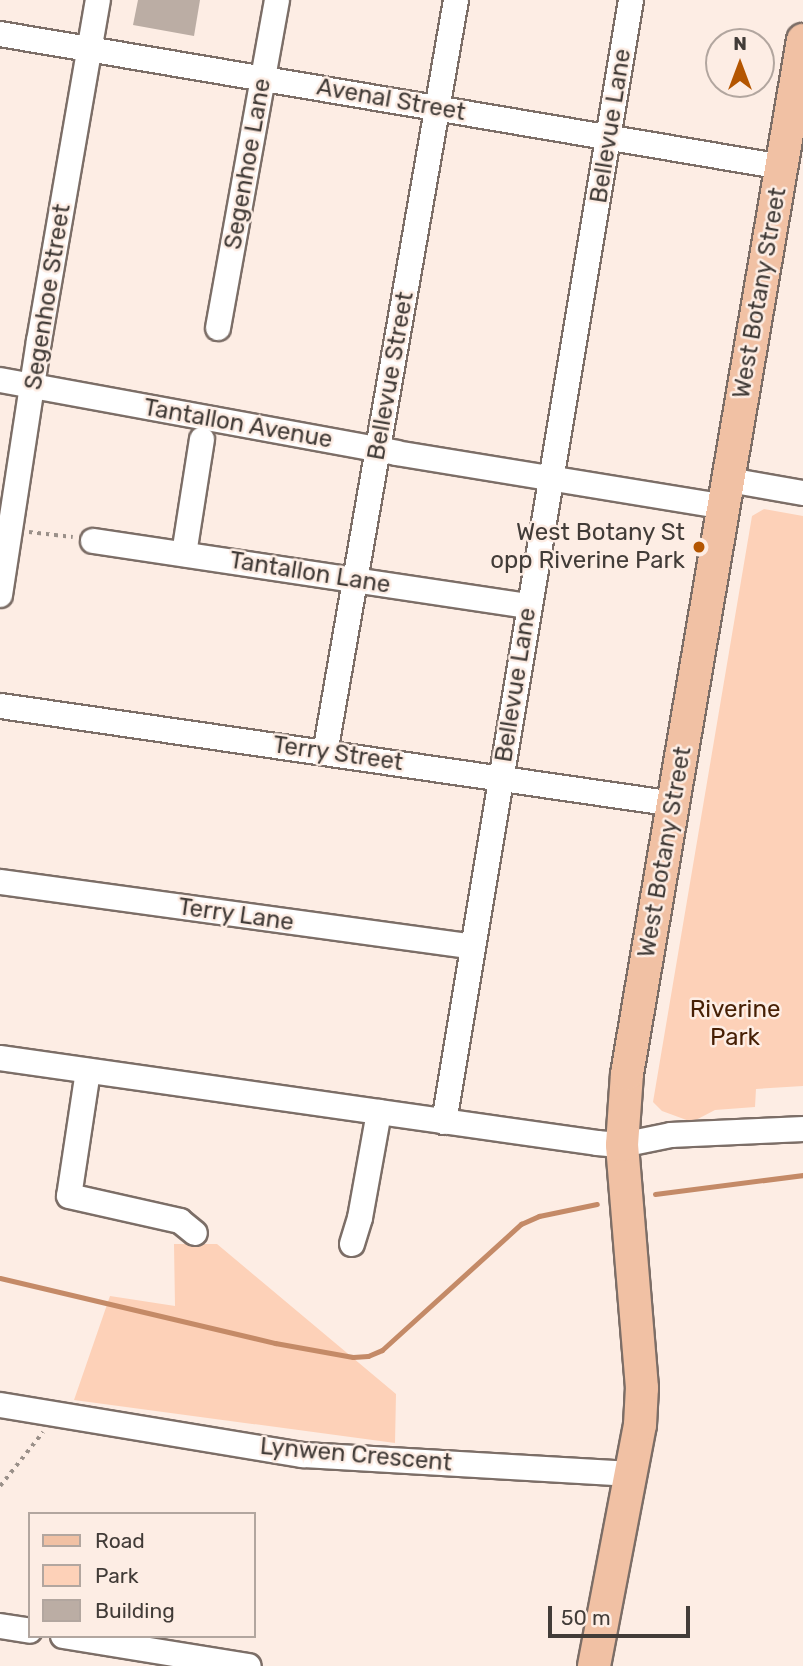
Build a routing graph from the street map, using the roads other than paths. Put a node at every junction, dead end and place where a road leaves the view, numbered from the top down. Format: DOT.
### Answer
graph roads {
  1 [pos="98,0"];
  2 [pos="277,0"];
  3 [pos="456,0"];
  4 [pos="631,0"];
  5 [pos="0,34"];
  6 [pos="803,40"];
  7 [pos="89,48"];
  8 [pos="264,78"];
  9 [pos="438,108"];
  10 [pos="610,138"];
  11 [pos="782,167"];
  12 [pos="218,328"];
  13 [pos="0,380"];
  14 [pos="33,388"];
  15 [pos="202,439"];
  16 [pos="378,449"];
  17 [pos="551,478"];
  18 [pos="803,493"];
  19 [pos="727,494"];
  20 [pos="6,530"];
  21 [pos="93,541"];
  22 [pos="184,554"];
  23 [pos="357,579"];
  24 [pos="0,596"];
  25 [pos="528,606"];
  26 [pos="0,705"];
  27 [pos="325,752"];
  28 [pos="502,777"];
  29 [pos="674,804"];
  30 [pos="0,882"];
  31 [pos="472,947"];
  32 [pos="0,1058"];
  33 [pos="88,1071"];
  34 [pos="379,1112"];
  35 [pos="444,1122"];
  36 [pos="803,1129"];
  37 [pos="622,1145"];
  38 [pos="195,1233"];
  39 [pos="352,1244"];
  40 [pos="0,1405"];
  41 [pos="632,1474"];
  42 [pos="0,1626"];
  43 [pos="28,1631"];
  44 [pos="75,1638"];
  45 [pos="249,1666"];
  46 [pos="594,1666"];
  1 -- 7 [label="street, Segenhoe Street"];
  2 -- 8 [label="street, Segenhoe Lane"];
  3 -- 9 [label="street, Bellevue Street"];
  4 -- 10 [label="street, Bellevue Lane"];
  5 -- 7 [label="street, Avenal Street"];
  6 -- 11 [label="main road, West Botany Street"];
  7 -- 8 [label="street, Avenal Street"];
  7 -- 14 [label="street, Segenhoe Street"];
  8 -- 9 [label="street, Avenal Street"];
  8 -- 12 [label="street, Segenhoe Lane"];
  9 -- 10 [label="street, Avenal Street"];
  9 -- 16 [label="street, Bellevue Street"];
  10 -- 11 [label="street, Avenal Street"];
  10 -- 17 [label="street, Bellevue Lane"];
  11 -- 19 [label="main road, West Botany Street"];
  13 -- 14 [label="street, Tantallon Avenue"];
  14 -- 16 [label="street, Tantallon Avenue"];
  14 -- 20 [label="street, Segenhoe Street"];
  15 -- 22 [label="street"];
  16 -- 17 [label="street, Tantallon Avenue"];
  16 -- 23 [label="street, Bellevue Street"];
  17 -- 19 [label="street, Tantallon Avenue"];
  17 -- 25 [label="street, Bellevue Lane"];
  18 -- 19 [label="street, Tantallon Avenue"];
  19 -- 29 [label="main road, West Botany Street"];
  20 -- 24 [label="street, Segenhoe Street"];
  21 -- 22 [label="street, Tantallon Lane"];
  22 -- 23 [label="street, Tantallon Lane"];
  23 -- 25 [label="street, Tantallon Lane"];
  23 -- 27 [label="street, Bellevue Street"];
  25 -- 28 [label="street, Bellevue Lane"];
  26 -- 27 [label="street, Terry Street"];
  27 -- 28 [label="street, Terry Street"];
  28 -- 29 [label="street, Terry Street"];
  28 -- 31 [label="street, Bellevue Lane"];
  29 -- 37 [label="main road, West Botany Street"];
  30 -- 31 [label="street, Terry Lane"];
  31 -- 35 [label="street, Bellevue Lane"];
  32 -- 33 [label="street"];
  33 -- 34 [label="street"];
  33 -- 38 [label="street"];
  34 -- 35 [label="street"];
  34 -- 39 [label="street"];
  35 -- 37 [label="street"];
  36 -- 37 [label="street"];
  37 -- 41 [label="main road, West Botany Street"];
  40 -- 41 [label="street, Lynwen Crescent"];
  41 -- 46 [label="main road, West Botany Street"];
  42 -- 43 [label="street"];
  44 -- 45 [label="street"];
}
